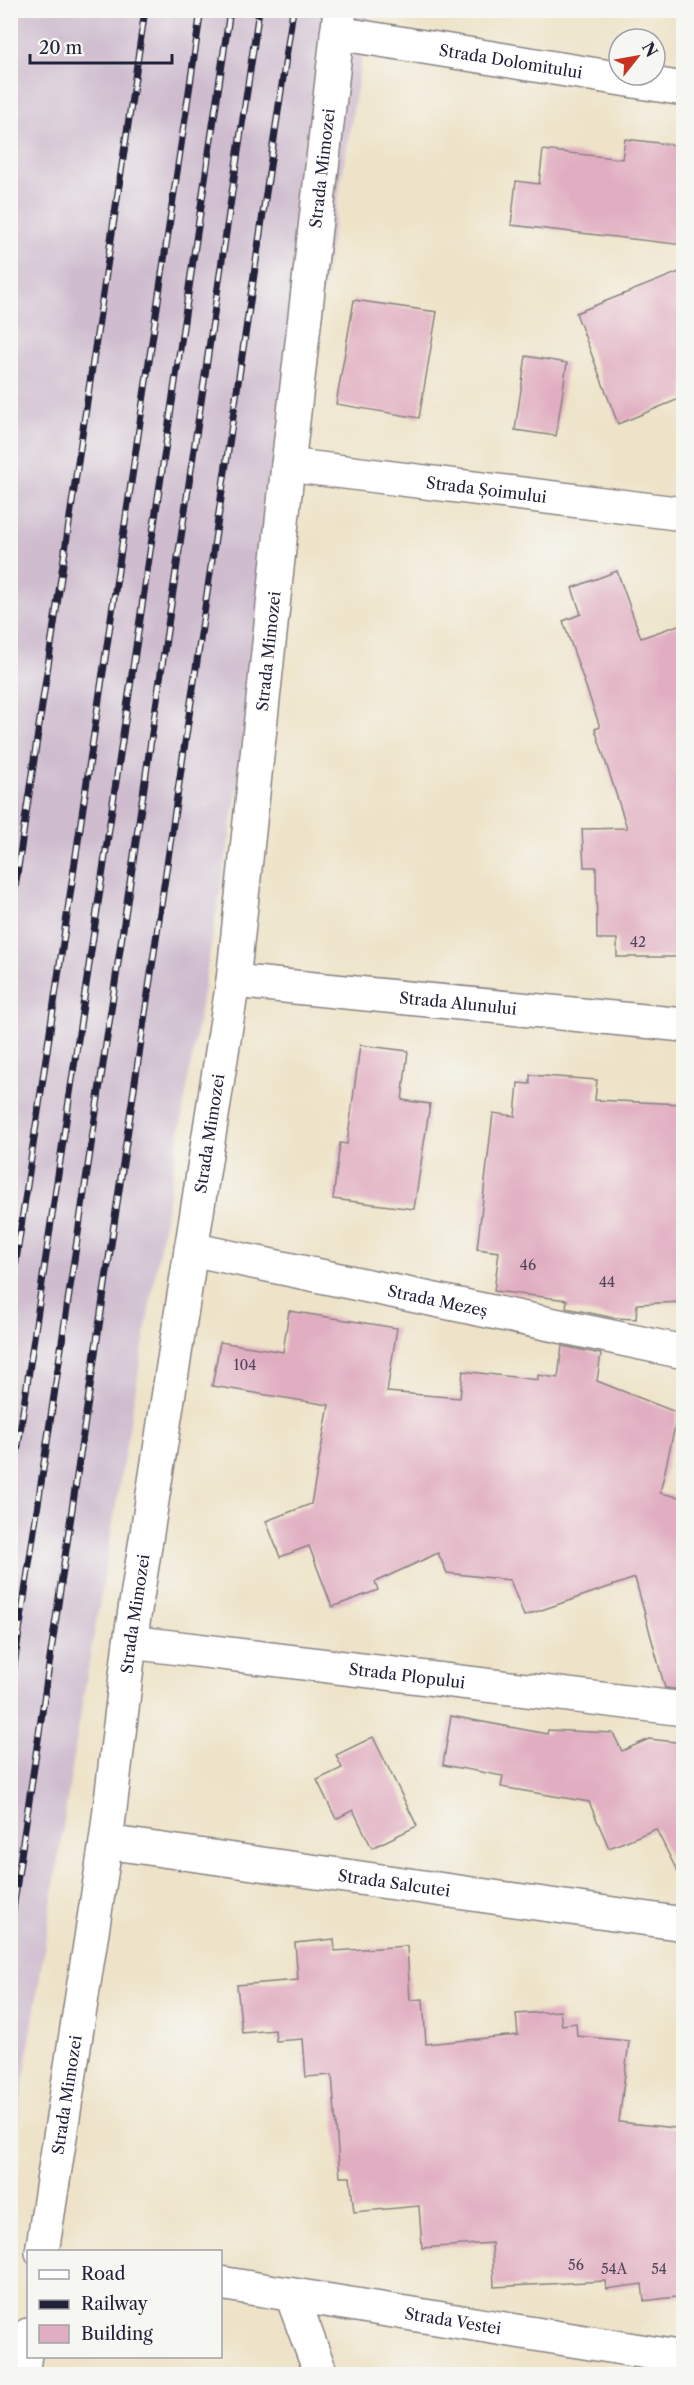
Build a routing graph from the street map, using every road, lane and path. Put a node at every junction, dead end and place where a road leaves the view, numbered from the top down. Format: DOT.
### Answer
graph roads {
  1 [pos="339,22"];
  2 [pos="684,88"];
  3 [pos="288,465"];
  4 [pos="684,514"];
  5 [pos="233,981"];
  6 [pos="684,1025"];
  7 [pos="191,1249"];
  8 [pos="684,1352"];
  9 [pos="130,1642"];
  10 [pos="684,1709"];
  11 [pos="106,1842"];
  12 [pos="684,1924"];
  13 [pos="42,2250"];
  14 [pos="222,2283"];
  15 [pos="292,2296"];
  16 [pos="27,2342"];
  17 [pos="679,2363"];
  18 [pos="22,2374"];
  19 [pos="321,2374"];
  1 -- 2 [label="street, Strada Dolomitului"];
  1 -- 3 [label="street, Strada Mimozei"];
  3 -- 4 [label="street, Strada Șoimului"];
  3 -- 5 [label="street, Strada Mimozei"];
  5 -- 6 [label="street, Strada Alunului"];
  5 -- 7 [label="street, Strada Mimozei"];
  7 -- 8 [label="street, Strada Mezeș"];
  7 -- 9 [label="street, Strada Mimozei"];
  9 -- 10 [label="street, Strada Plopului"];
  9 -- 11 [label="street, Strada Mimozei"];
  11 -- 12 [label="street, Strada Salcutei"];
  11 -- 13 [label="street, Strada Mimozei"];
  14 -- 15 [label="street, Strada Vestei"];
  15 -- 17 [label="street, Strada Vestei"];
  15 -- 19 [label="street"];
  16 -- 18 [label="street"];
}
